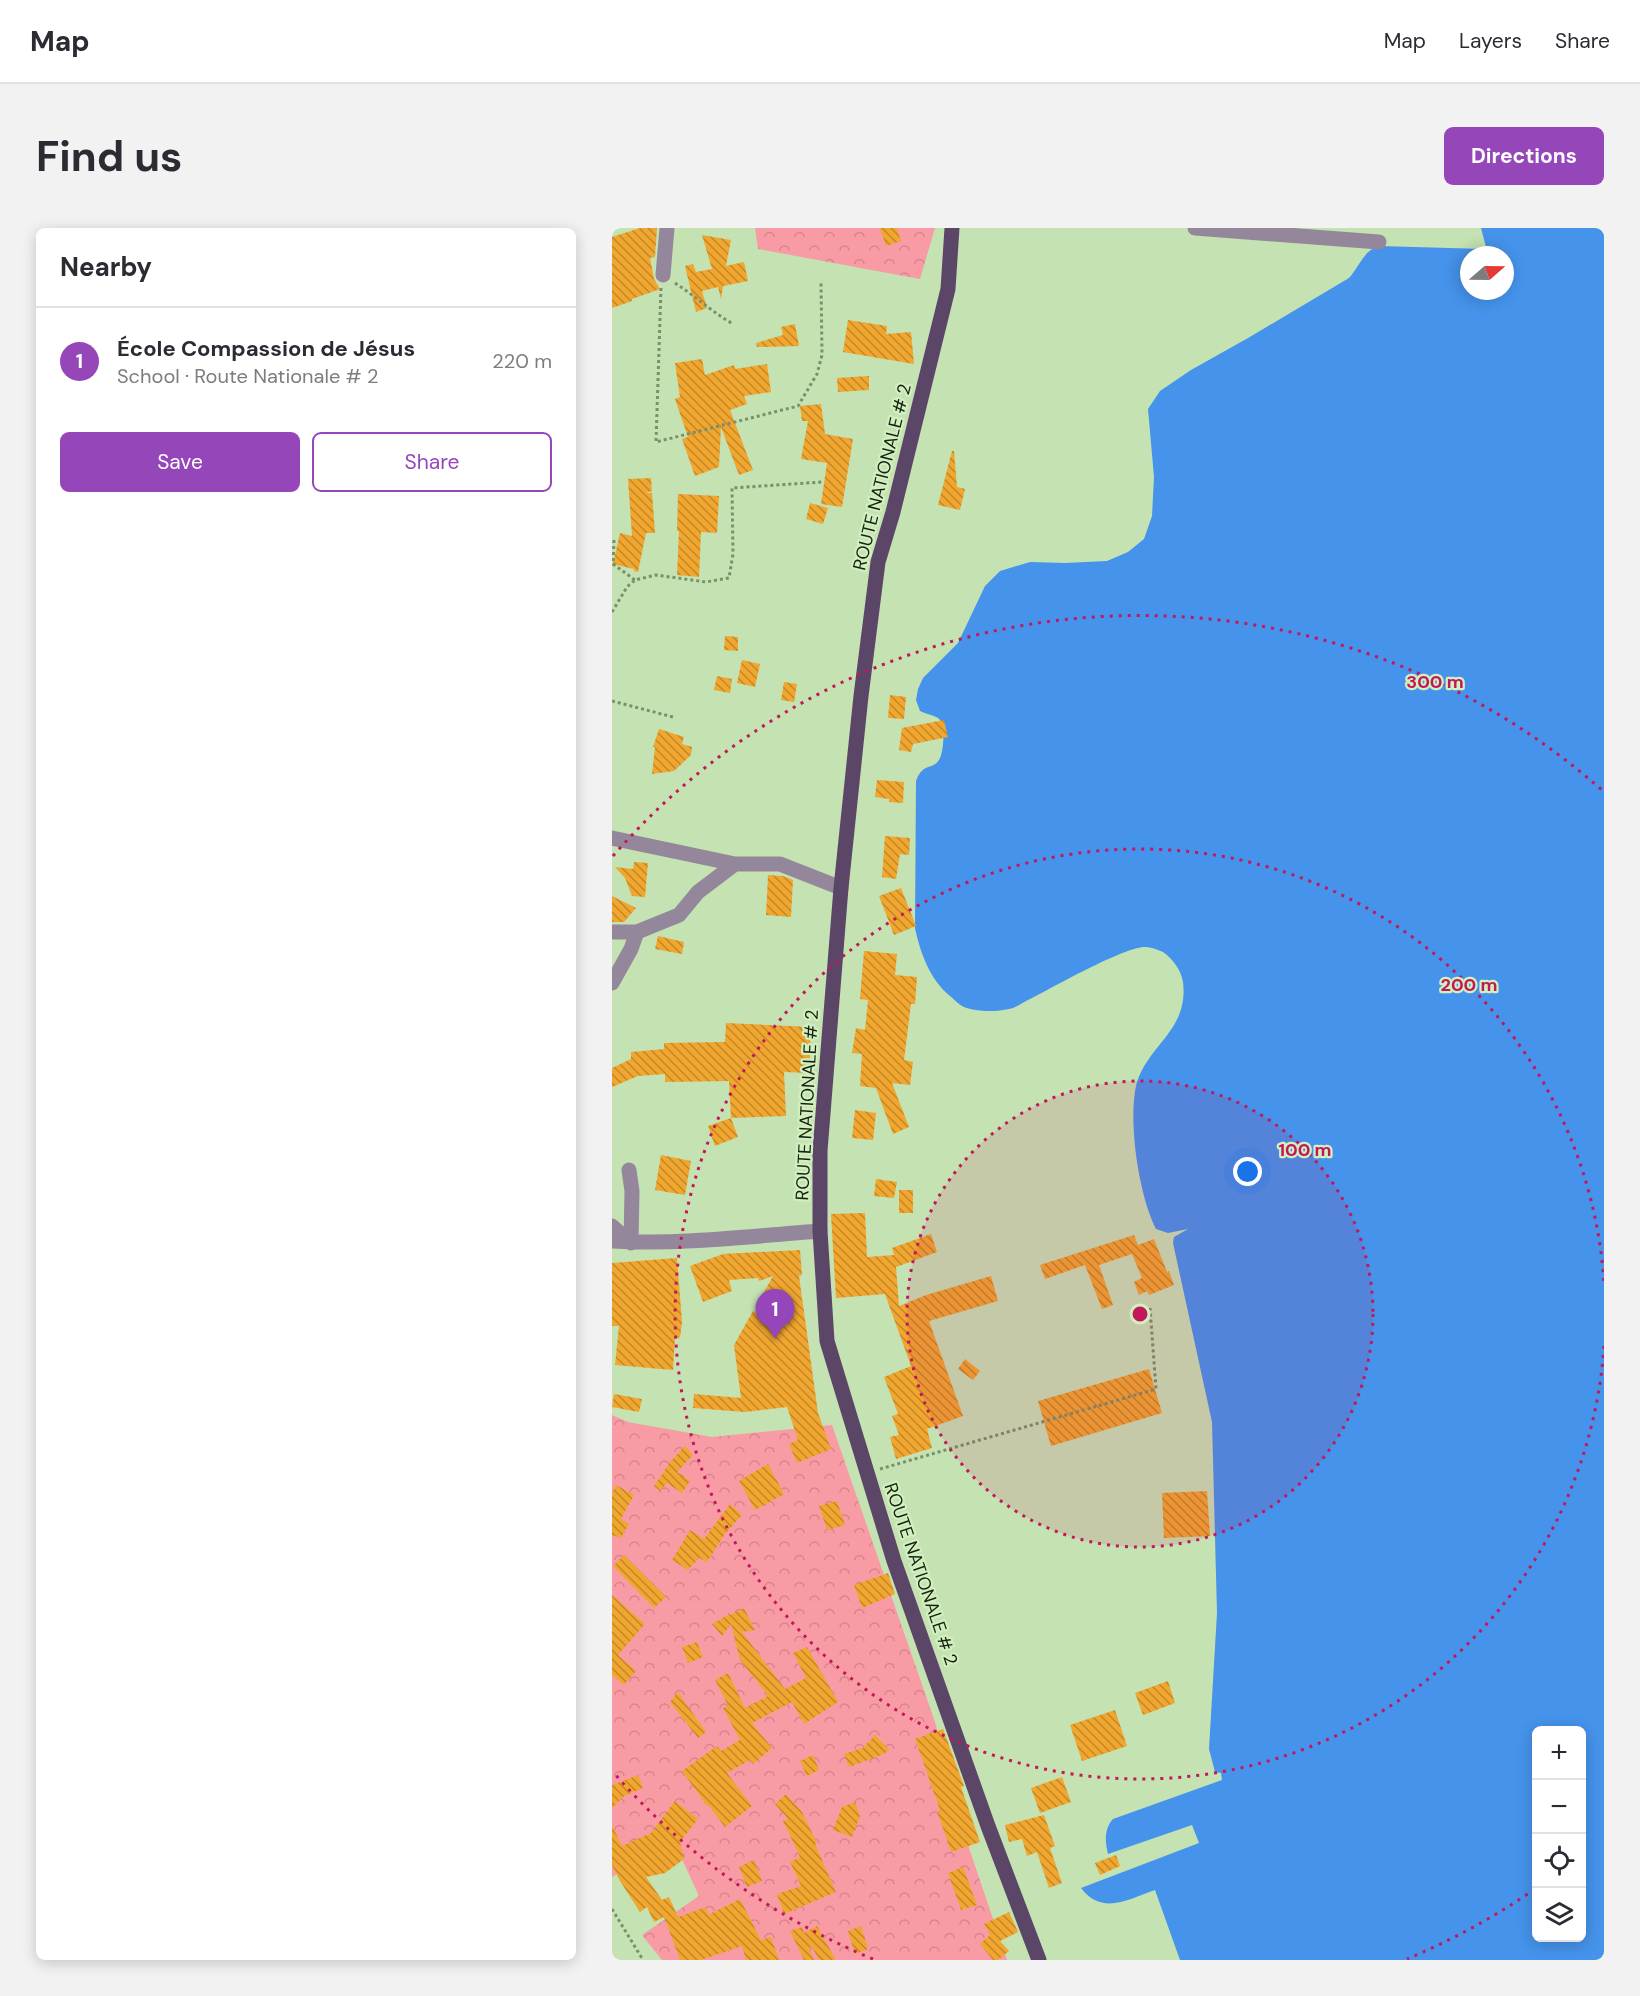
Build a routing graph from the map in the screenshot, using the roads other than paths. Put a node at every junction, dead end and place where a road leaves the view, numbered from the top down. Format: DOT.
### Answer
graph roads {
  1 [pos="666,228"];
  2 [pos="952,228"];
  3 [pos="1195,228"];
  4 [pos="1379,242"];
  5 [pos="663,275"];
  6 [pos="612,838"];
  7 [pos="735,864"];
  8 [pos="841,888"];
  9 [pos="612,932"];
  10 [pos="637,932"];
  11 [pos="612,983"];
  12 [pos="629,1170"];
  13 [pos="612,1226"];
  14 [pos="820,1231"];
  15 [pos="612,1241"];
  16 [pos="631,1242"];
  17 [pos="1039,1960"];
  1 -- 5 [label="street"];
  2 -- 8 [label="main road, ROUTE NATIONALE # 2"];
  3 -- 4 [label="street"];
  6 -- 7 [label="street"];
  7 -- 8 [label="street"];
  7 -- 10 [label="street"];
  8 -- 14 [label="main road, ROUTE NATIONALE # 2"];
  9 -- 10 [label="street"];
  10 -- 11 [label="street"];
  12 -- 16 [label="street"];
  13 -- 16 [label="street"];
  14 -- 16 [label="street"];
  14 -- 17 [label="main road, ROUTE NATIONALE # 2"];
  15 -- 16 [label="street"];
}
